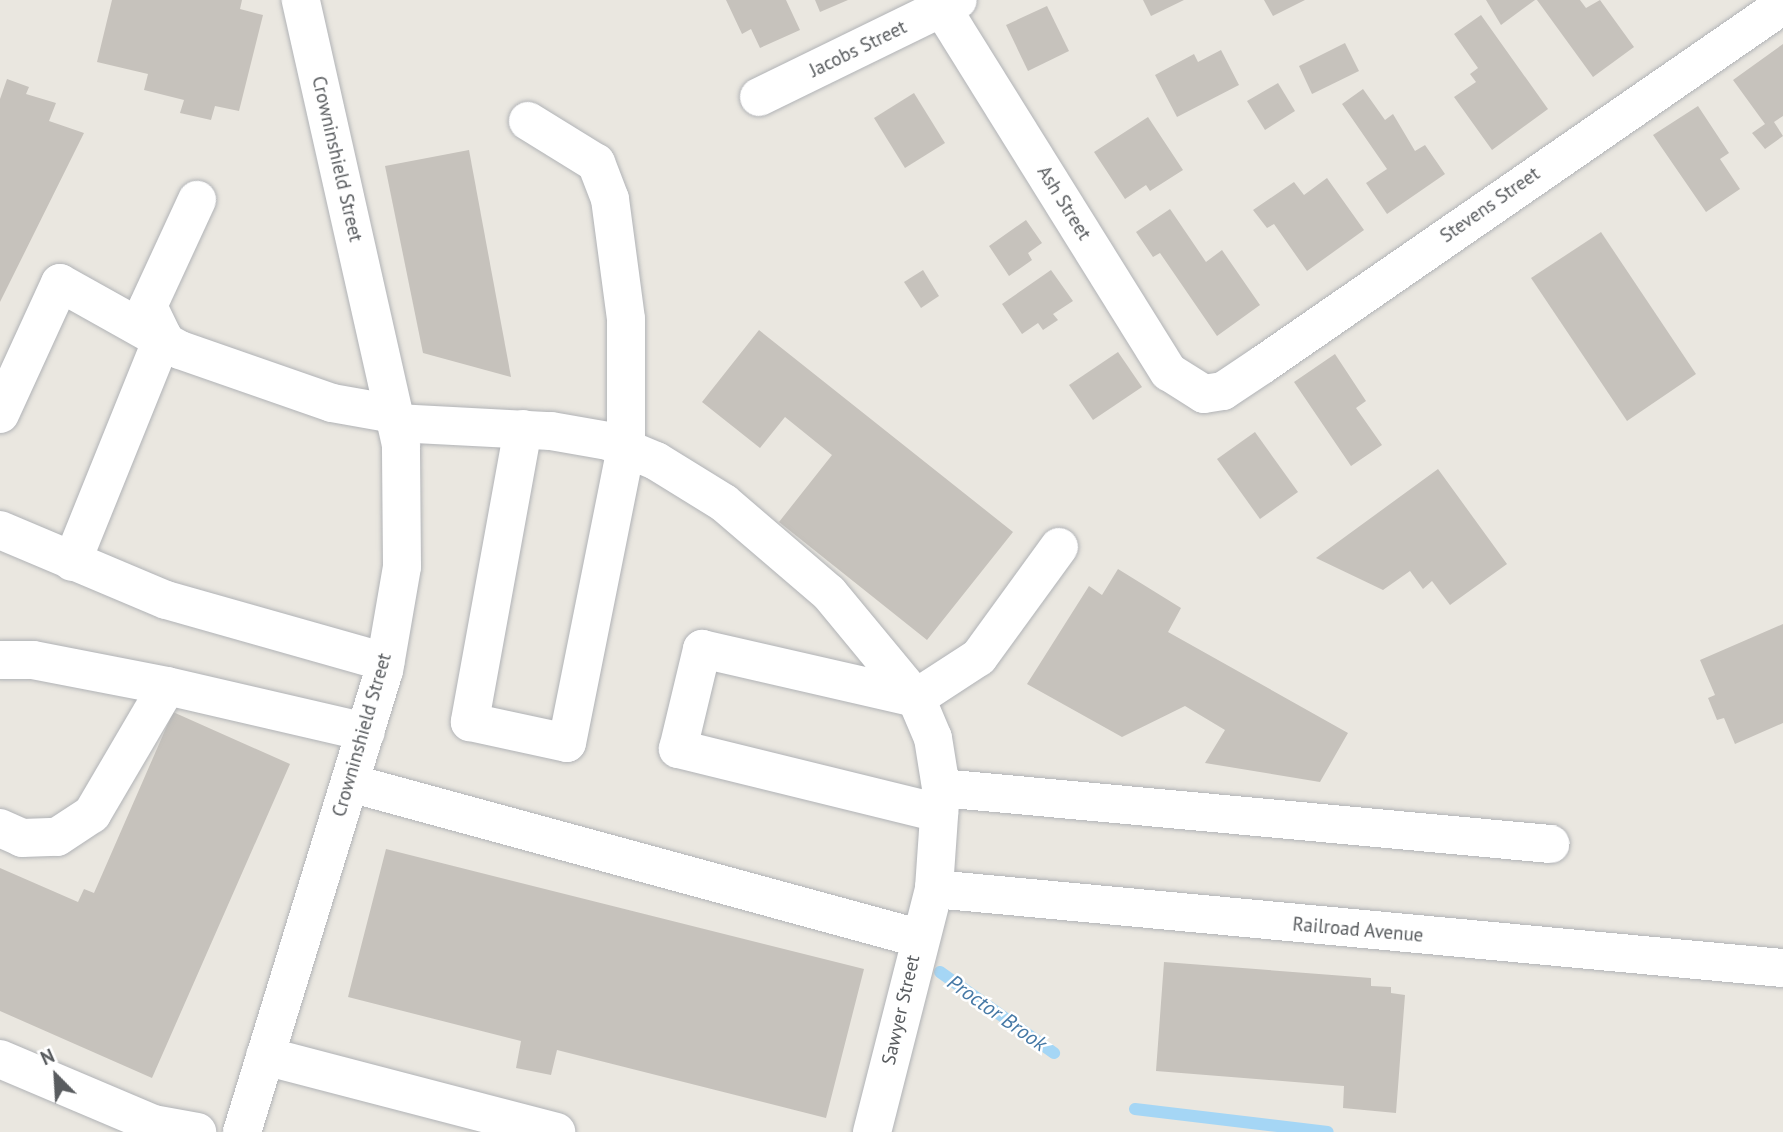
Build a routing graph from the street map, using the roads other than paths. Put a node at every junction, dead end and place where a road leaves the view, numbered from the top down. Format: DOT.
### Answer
graph roads {
  1 [pos="301,0"];
  2 [pos="950,4"];
  3 [pos="1783,5"];
  4 [pos="759,97"];
  5 [pos="528,121"];
  6 [pos="197,200"];
  7 [pos="163,337"];
  8 [pos="1194,391"];
  9 [pos="0,414"];
  10 [pos="395,418"];
  11 [pos="523,429"];
  12 [pos="626,448"];
  13 [pos="0,530"];
  14 [pos="1059,547"];
  15 [pos="72,562"];
  16 [pos="0,660"];
  17 [pos="385,662"];
  18 [pos="167,686"];
  19 [pos="916,698"];
  20 [pos="366,732"];
  21 [pos="350,783"];
  22 [pos="940,801"];
  23 [pos="0,828"];
  24 [pos="1550,844"];
  25 [pos="934,889"];
  26 [pos="918,938"];
  27 [pos="1783,968"];
  28 [pos="265,1056"];
  29 [pos="0,1059"];
  30 [pos="197,1132"];
  31 [pos="242,1132"];
  32 [pos="556,1132"];
  33 [pos="872,1132"];
  1 -- 10 [label="street, Crowninshield Street"];
  2 -- 4 [label="street, Jacobs Street"];
  2 -- 8 [label="street, Ash Street"];
  3 -- 8 [label="street, Stevens Street"];
  5 -- 12 [label="street"];
  6 -- 7 [label="street"];
  7 -- 9 [label="street, Sawyer Street"];
  7 -- 10 [label="street, Sawyer Street"];
  7 -- 15 [label="street"];
  10 -- 11 [label="street, Sawyer Street"];
  10 -- 17 [label="street, Crowninshield Street"];
  11 -- 12 [label="street, Sawyer Street"];
  11 -- 12 [label="street"];
  12 -- 19 [label="street, Sawyer Street"];
  13 -- 15 [label="street"];
  14 -- 19 [label="street"];
  15 -- 17 [label="street"];
  16 -- 18 [label="street"];
  17 -- 20 [label="street, Crowninshield Street"];
  18 -- 20 [label="street"];
  18 -- 23 [label="street"];
  19 -- 22 [label="street, Sawyer Street"];
  19 -- 22 [label="street"];
  20 -- 21 [label="street, Crowninshield Street"];
  21 -- 26 [label="street"];
  21 -- 28 [label="street, Crowninshield Street"];
  22 -- 24 [label="street"];
  22 -- 25 [label="street, Sawyer Street"];
  25 -- 26 [label="street, Sawyer Street"];
  25 -- 27 [label="street, Railroad Avenue"];
  26 -- 33 [label="street, Sawyer Street"];
  28 -- 31 [label="street, Crowninshield Street"];
  28 -- 32 [label="street"];
  29 -- 30 [label="street"];
}
